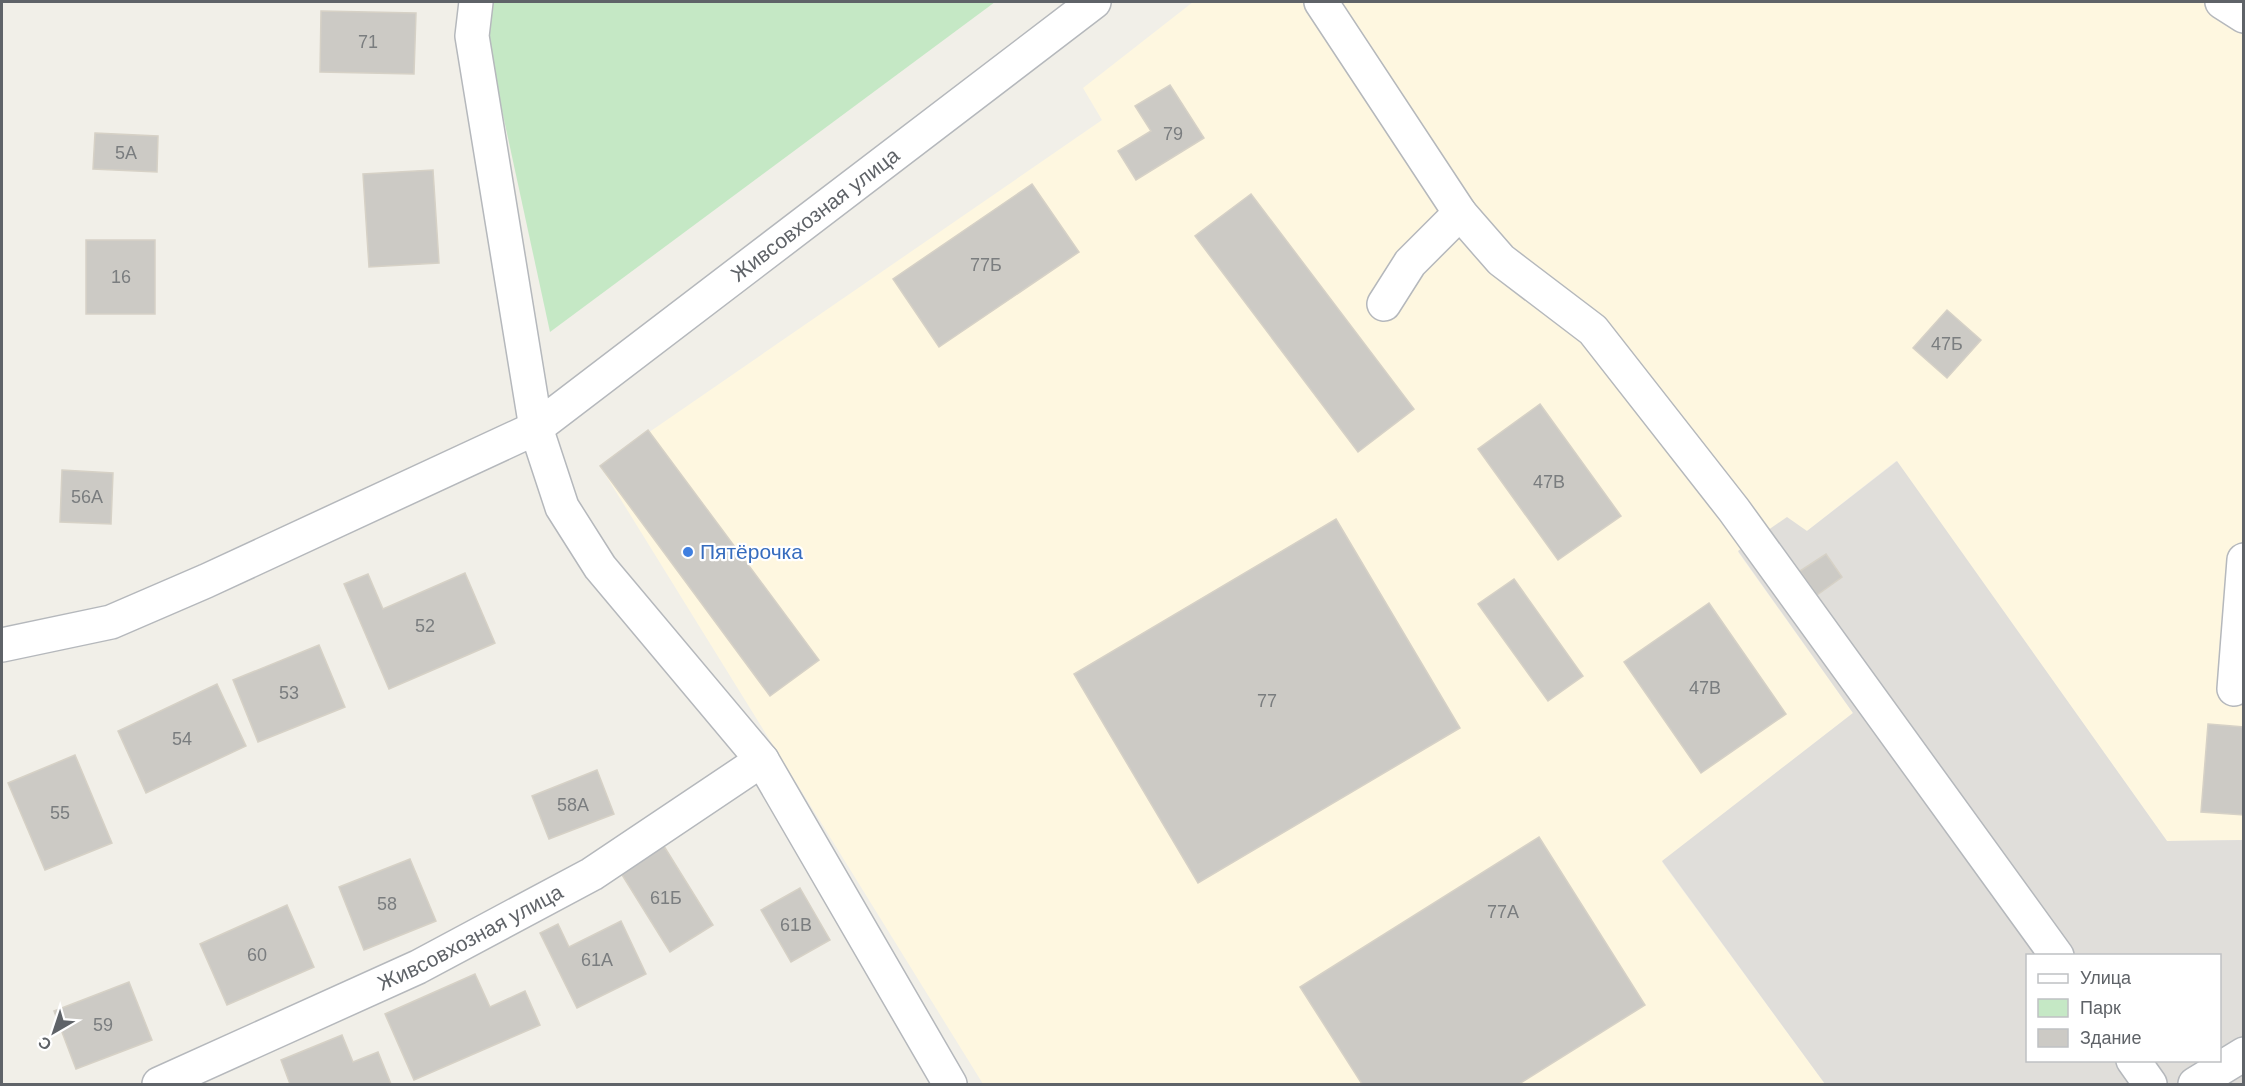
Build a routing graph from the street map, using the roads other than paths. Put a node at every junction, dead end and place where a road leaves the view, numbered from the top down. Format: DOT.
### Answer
graph roads {
  1 [pos="476,2"];
  2 [pos="1094,2"];
  3 [pos="1322,2"];
  4 [pos="2222,2"];
  5 [pos="2244,16"];
  6 [pos="1460,213"];
  7 [pos="1384,304"];
  8 [pos="536,428"];
  9 [pos="2244,560"];
  10 [pos="2,645"];
  11 [pos="2234,689"];
  12 [pos="762,760"];
  13 [pos="2056,954"];
  14 [pos="2244,1054"];
  15 [pos="2134,1062"];
  16 [pos="159,1084"];
  17 [pos="950,1084"];
  18 [pos="2150,1084"];
  19 [pos="2195,1084"];
  1 -- 8 [label="street"];
  2 -- 8 [label="street, Живсовхозная улица"];
  3 -- 6 [label="street"];
  4 -- 5 [label="street"];
  6 -- 7 [label="street"];
  6 -- 13 [label="street"];
  8 -- 10 [label="street, Живсовхозная улица"];
  8 -- 12 [label="street"];
  9 -- 11 [label="street"];
  12 -- 16 [label="street, Живсовхозная улица"];
  12 -- 17 [label="street"];
  14 -- 19 [label="street"];
  15 -- 18 [label="street"];
}
